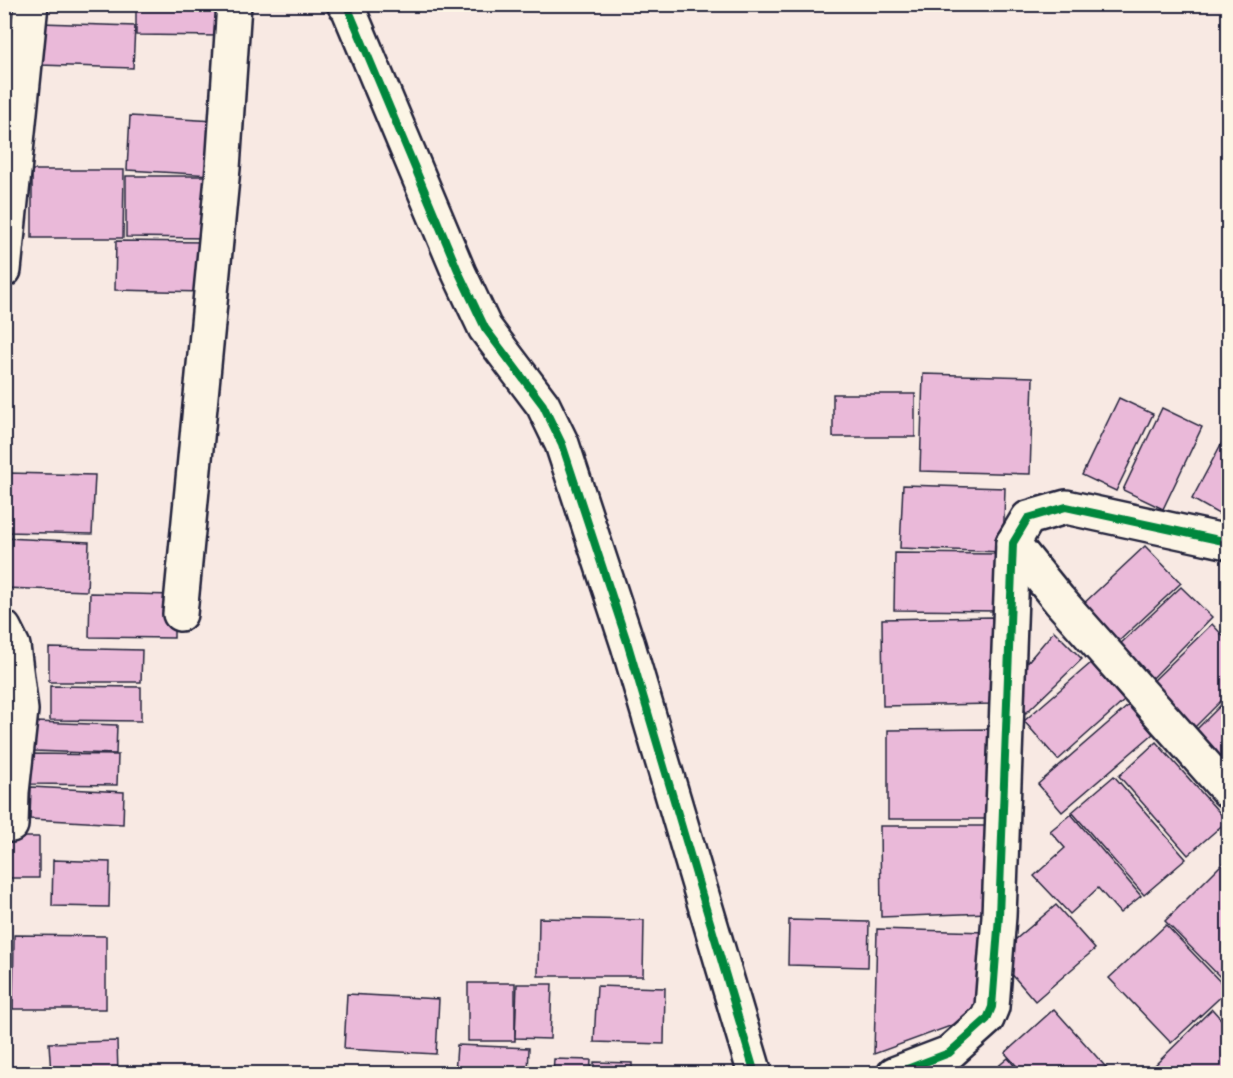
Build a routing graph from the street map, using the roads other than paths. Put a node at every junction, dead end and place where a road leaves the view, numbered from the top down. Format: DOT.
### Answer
graph roads {
  1 [pos="31,4"];
  2 [pos="234,4"];
  3 [pos="344,4"];
  4 [pos="4,270"];
  5 [pos="1228,542"];
  6 [pos="1013,543"];
  7 [pos="180,614"];
  8 [pos="4,628"];
  9 [pos="1228,790"];
  10 [pos="11,825"];
  11 [pos="755,1074"];
  12 [pos="894,1074"];
  1 -- 4 [label="street"];
  2 -- 7 [label="street"];
  3 -- 11 [label="street"];
  5 -- 6 [label="street"];
  6 -- 9 [label="street"];
  6 -- 12 [label="street"];
  8 -- 10 [label="street"];
}
